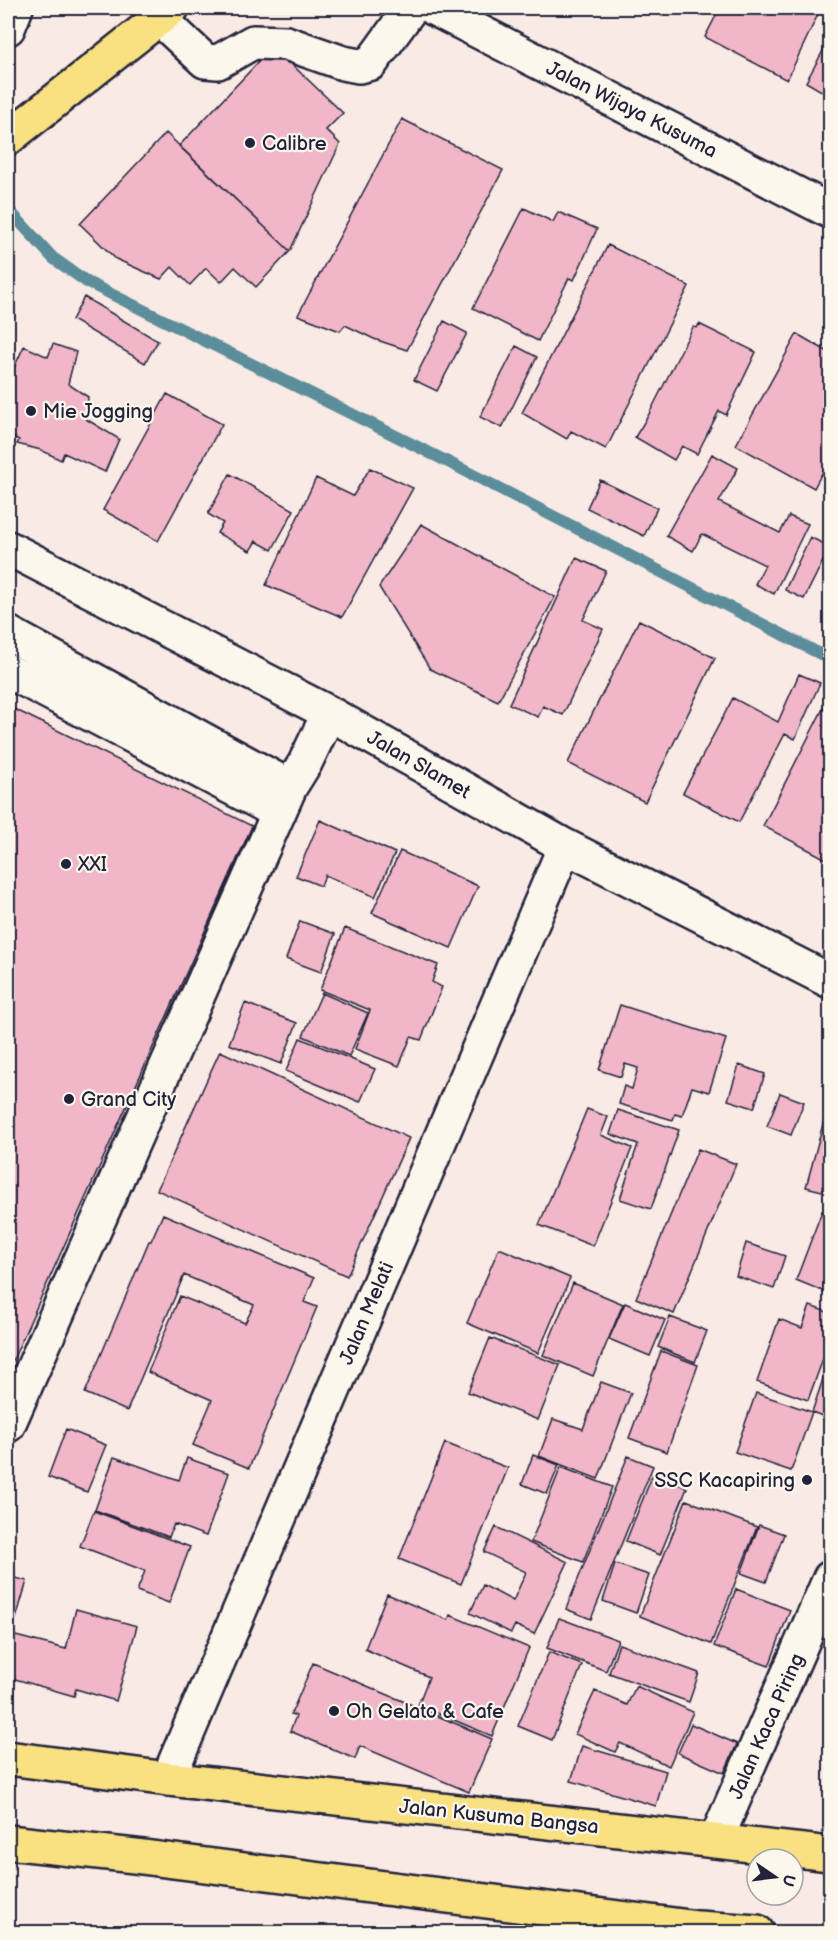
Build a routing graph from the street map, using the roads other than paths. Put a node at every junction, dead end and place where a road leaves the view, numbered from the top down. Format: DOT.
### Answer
graph roads {
  1 [pos="16,8"];
  2 [pos="411,8"];
  3 [pos="433,8"];
  4 [pos="166,13"];
  5 [pos="8,28"];
  6 [pos="8,138"];
  7 [pos="831,211"];
  8 [pos="8,548"];
  9 [pos="8,633"];
  10 [pos="8,671"];
  11 [pos="329,713"];
  12 [pos="284,799"];
  13 [pos="565,846"];
  14 [pos="831,981"];
  15 [pos="8,1425"];
  16 [pos="831,1578"];
  17 [pos="8,1758"];
  18 [pos="168,1779"];
  19 [pos="716,1840"];
  20 [pos="8,1842"];
  21 [pos="831,1854"];
  22 [pos="697,1930"];
  23 [pos="757,1932"];
  1 -- 5 [label="street"];
  2 -- 4 [label="street"];
  3 -- 7 [label="street, Jalan Wijaya Kusuma"];
  4 -- 6 [label="main road"];
  8 -- 11 [label="street, Jalan Slamet"];
  9 -- 12 [label="street"];
  10 -- 12 [label="street"];
  11 -- 12 [label="street"];
  11 -- 13 [label="street, Jalan Slamet"];
  12 -- 15 [label="street"];
  13 -- 14 [label="street, Jalan Slamet"];
  13 -- 18 [label="street, Jalan Melati"];
  16 -- 19 [label="street, Jalan Kaca Piring"];
  17 -- 18 [label="main road, Jalan Kusuma Bangsa"];
  18 -- 19 [label="main road, Jalan Kusuma Bangsa"];
  19 -- 21 [label="main road, Jalan Kusuma Bangsa"];
  20 -- 22 [label="main road"];
  22 -- 23 [label="main road"];
}
